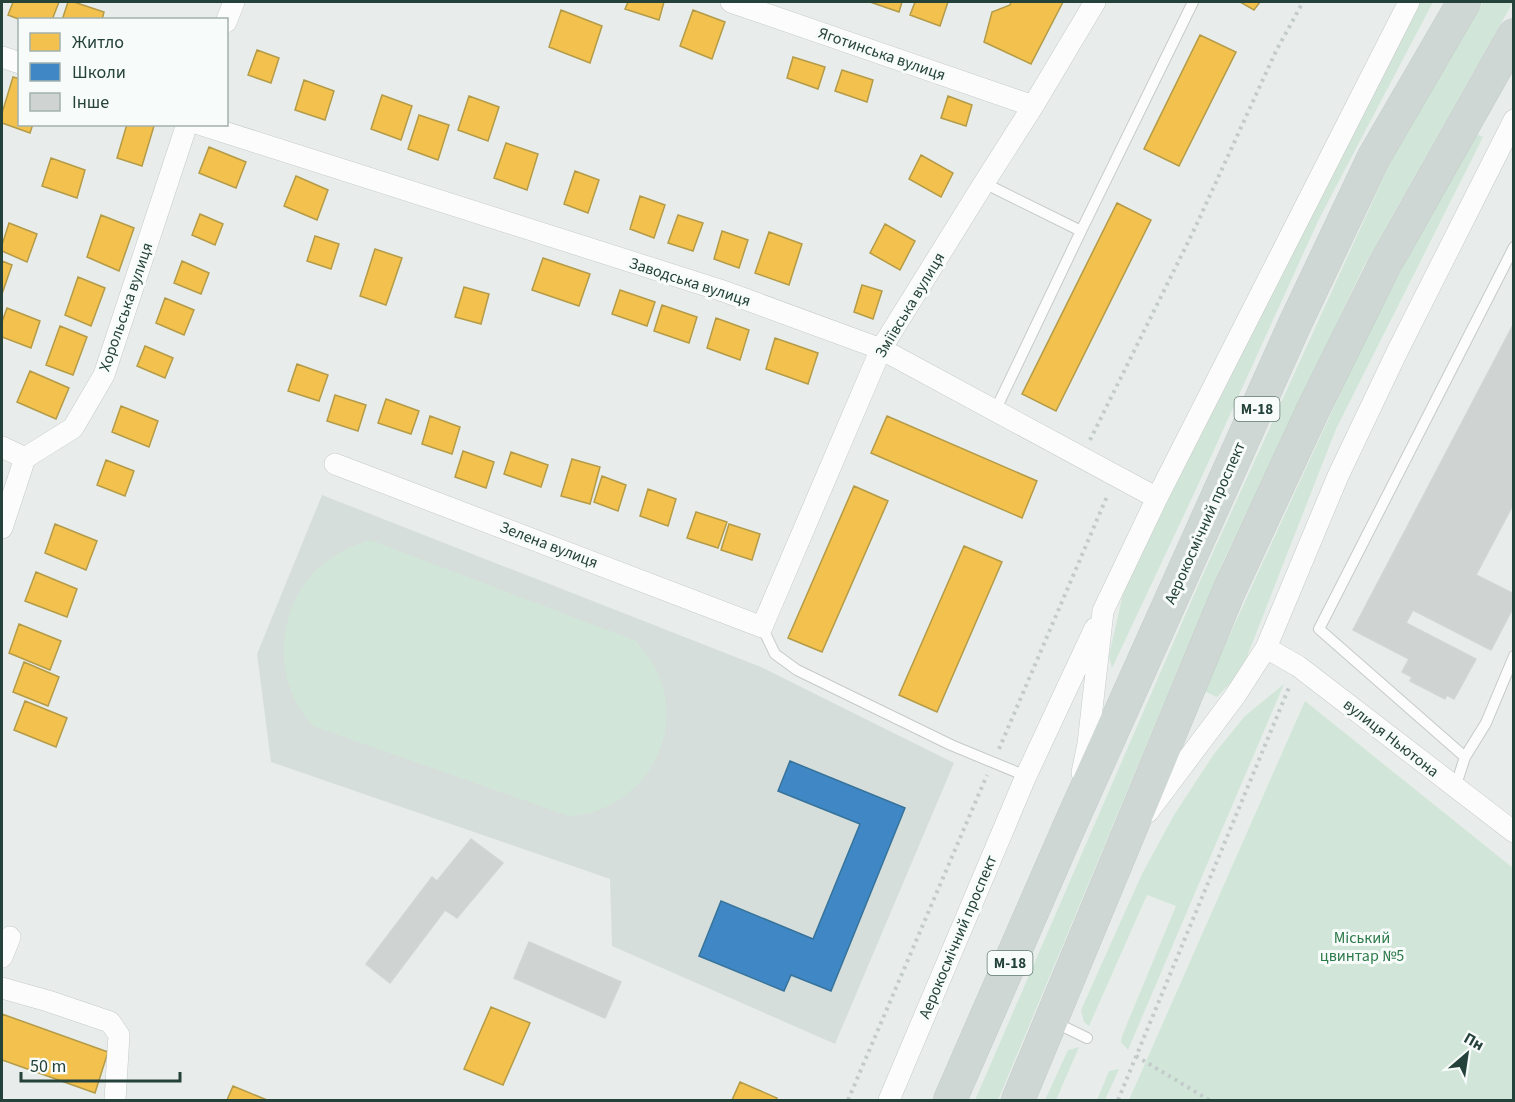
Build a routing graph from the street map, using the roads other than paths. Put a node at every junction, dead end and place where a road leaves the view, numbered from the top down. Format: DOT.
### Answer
graph roads {
  1 [pos="234,2"];
  2 [pos="731,2"];
  3 [pos="1095,2"];
  4 [pos="1409,2"];
  5 [pos="1464,2"];
  6 [pos="1187,4"];
  7 [pos="228,18"];
  8 [pos="1514,35"];
  9 [pos="2,57"];
  10 [pos="18,62"];
  11 [pos="1033,106"];
  12 [pos="1514,120"];
  13 [pos="186,126"];
  14 [pos="204,126"];
  15 [pos="984,183"];
  16 [pos="1080,231"];
  17 [pos="1514,247"];
  18 [pos="881,349"];
  19 [pos="995,411"];
  20 [pos="2,447"];
  21 [pos="25,458"];
  22 [pos="335,464"];
  23 [pos="1157,498"];
  24 [pos="2,528"];
  25 [pos="1102,611"];
  26 [pos="762,627"];
  27 [pos="1266,648"];
  28 [pos="1514,656"];
  29 [pos="1465,757"];
  30 [pos="1026,776"];
  31 [pos="1455,788"];
  32 [pos="1070,825"];
  33 [pos="1514,832"];
  34 [pos="1124,843"];
  35 [pos="10,937"];
  36 [pos="2,957"];
  37 [pos="2,988"];
  38 [pos="1051,1020"];
  39 [pos="1087,1038"];
  40 [pos="115,1101"];
  41 [pos="889,1101"];
  42 [pos="950,1101"];
  43 [pos="1018,1101"];
  1 -- 7 [label="street"];
  2 -- 11 [label="street, Яготинська вулиця"];
  3 -- 11 [label="street, Зміївська вулиця"];
  4 -- 23 [label="street, Аерокосмічний проспект"];
  5 -- 32 [label="main road, Аерокосмічний проспект / М-18"];
  6 -- 16 [label="lane"];
  8 -- 34 [label="main road"];
  9 -- 10 [label="street"];
  11 -- 15 [label="street, Зміївська вулиця"];
  12 -- 27 [label="street"];
  13 -- 21 [label="street, Хорольська вулиця"];
  14 -- 18 [label="street, Заводська вулиця"];
  15 -- 16 [label="lane"];
  15 -- 18 [label="street, Зміївська вулиця"];
  16 -- 19 [label="lane"];
  17 -- 29 [label="lane"];
  18 -- 19 [label="street, Заводська вулиця"];
  18 -- 26 [label="street, Зміївська вулиця"];
  19 -- 23 [label="street, Заводська вулиця"];
  20 -- 21 [label="street"];
  21 -- 24 [label="street"];
  22 -- 26 [label="street, Зелена вулиця"];
  23 -- 25 [label="street, Аерокосмічний проспект"];
  25 -- 30 [label="street, Аерокосмічний проспект"];
  25 -- 32 [label="street, Аерокосмічний проспект"];
  26 -- 30 [label="lane"];
  27 -- 31 [label="street, вулиця Ньютона"];
  27 -- 34 [label="street"];
  28 -- 29 [label="lane"];
  29 -- 31 [label="lane"];
  30 -- 41 [label="street, Аерокосмічний проспект"];
  31 -- 33 [label="street, вулиця Ньютона"];
  32 -- 42 [label="main road, Аерокосмічний проспект / М-18"];
  34 -- 38 [label="main road"];
  35 -- 36 [label="street"];
  37 -- 40 [label="street"];
  38 -- 39 [label="lane"];
  38 -- 43 [label="main road"];
}
